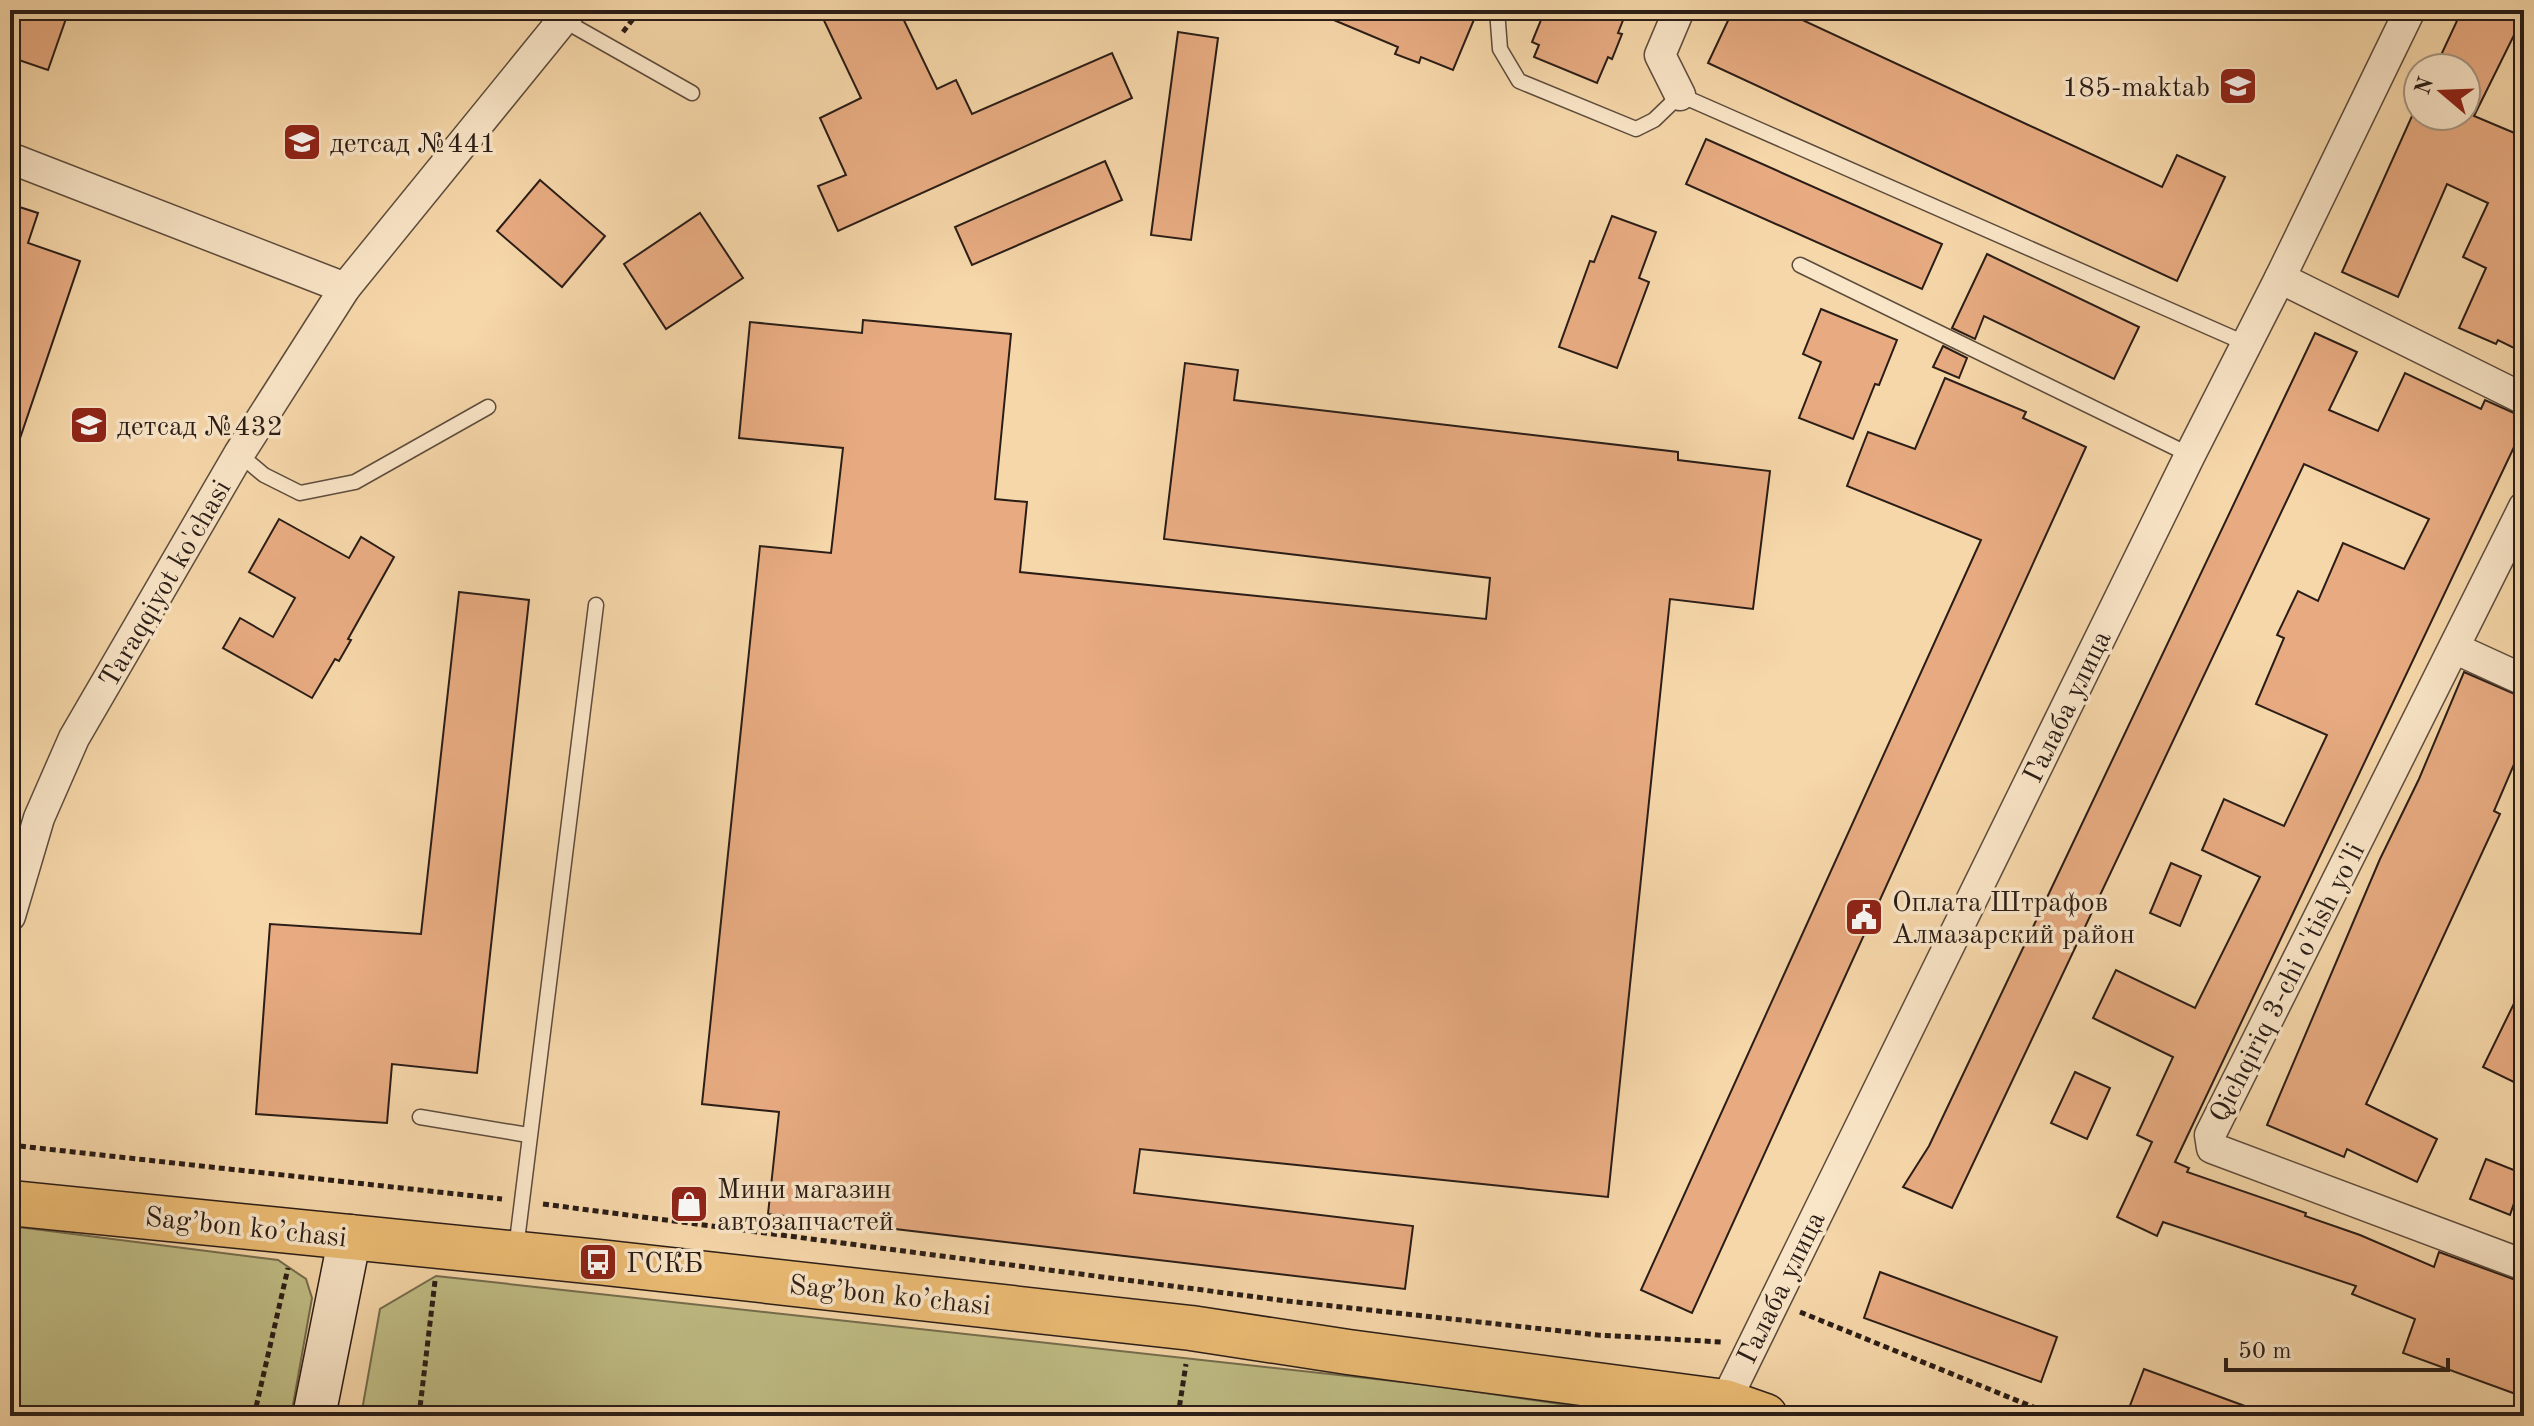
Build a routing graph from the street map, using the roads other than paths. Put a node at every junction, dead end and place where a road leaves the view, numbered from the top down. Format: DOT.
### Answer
graph roads {
  1 [pos="1497,10"];
  2 [pos="1679,10"];
  3 [pos="2410,10"];
  4 [pos="567,15"];
  5 [pos="692,93"];
  6 [pos="1680,95"];
  7 [pos="10,158"];
  8 [pos="1800,265"];
  9 [pos="2280,278"];
  10 [pos="345,288"];
  11 [pos="2247,344"];
  12 [pos="2524,399"];
  13 [pos="488,407"];
  14 [pos="239,454"];
  15 [pos="2190,455"];
  16 [pos="2524,507"];
  17 [pos="596,605"];
  18 [pos="2454,648"];
  19 [pos="2524,680"];
  20 [pos="10,916"];
  21 [pos="420,1117"];
  22 [pos="528,1135"];
  23 [pos="10,1203"];
  24 [pos="362,1238"];
  25 [pos="516,1253"];
  26 [pos="2524,1265"];
  27 [pos="1725,1402"];
  28 [pos="314,1416"];
  29 [pos="339,1416"];
  30 [pos="1765,1416"];
  1 -- 6 [label="lane"];
  2 -- 6 [label="street"];
  3 -- 9 [label="street, Галаба улица"];
  4 -- 5 [label="lane"];
  4 -- 10 [label="street, Taraqqiyot ko'chasi"];
  6 -- 11 [label="lane"];
  7 -- 10 [label="street"];
  8 -- 15 [label="lane"];
  9 -- 11 [label="street, Галаба улица"];
  9 -- 12 [label="street"];
  10 -- 14 [label="street, Taraqqiyot ko'chasi"];
  11 -- 15 [label="street, Галаба улица"];
  13 -- 14 [label="lane"];
  14 -- 20 [label="street, Taraqqiyot ko'chasi"];
  15 -- 27 [label="street, Галаба улица"];
  16 -- 18 [label="street, Qichqiriq 3-chi o'tish yo'li"];
  17 -- 22 [label="lane"];
  18 -- 19 [label="street"];
  18 -- 26 [label="street, Qichqiriq 3-chi o'tish yo'li"];
  21 -- 22 [label="lane"];
  22 -- 25 [label="lane"];
  23 -- 24 [label="main road, Sag’bon ko’chasi"];
  24 -- 25 [label="main road, Sag’bon ko’chasi"];
  24 -- 28 [label="main road"];
  24 -- 29 [label="main road"];
  25 -- 27 [label="main road, Sag’bon ko’chasi"];
  27 -- 30 [label="main road, Sag’bon ko’chasi"];
}
